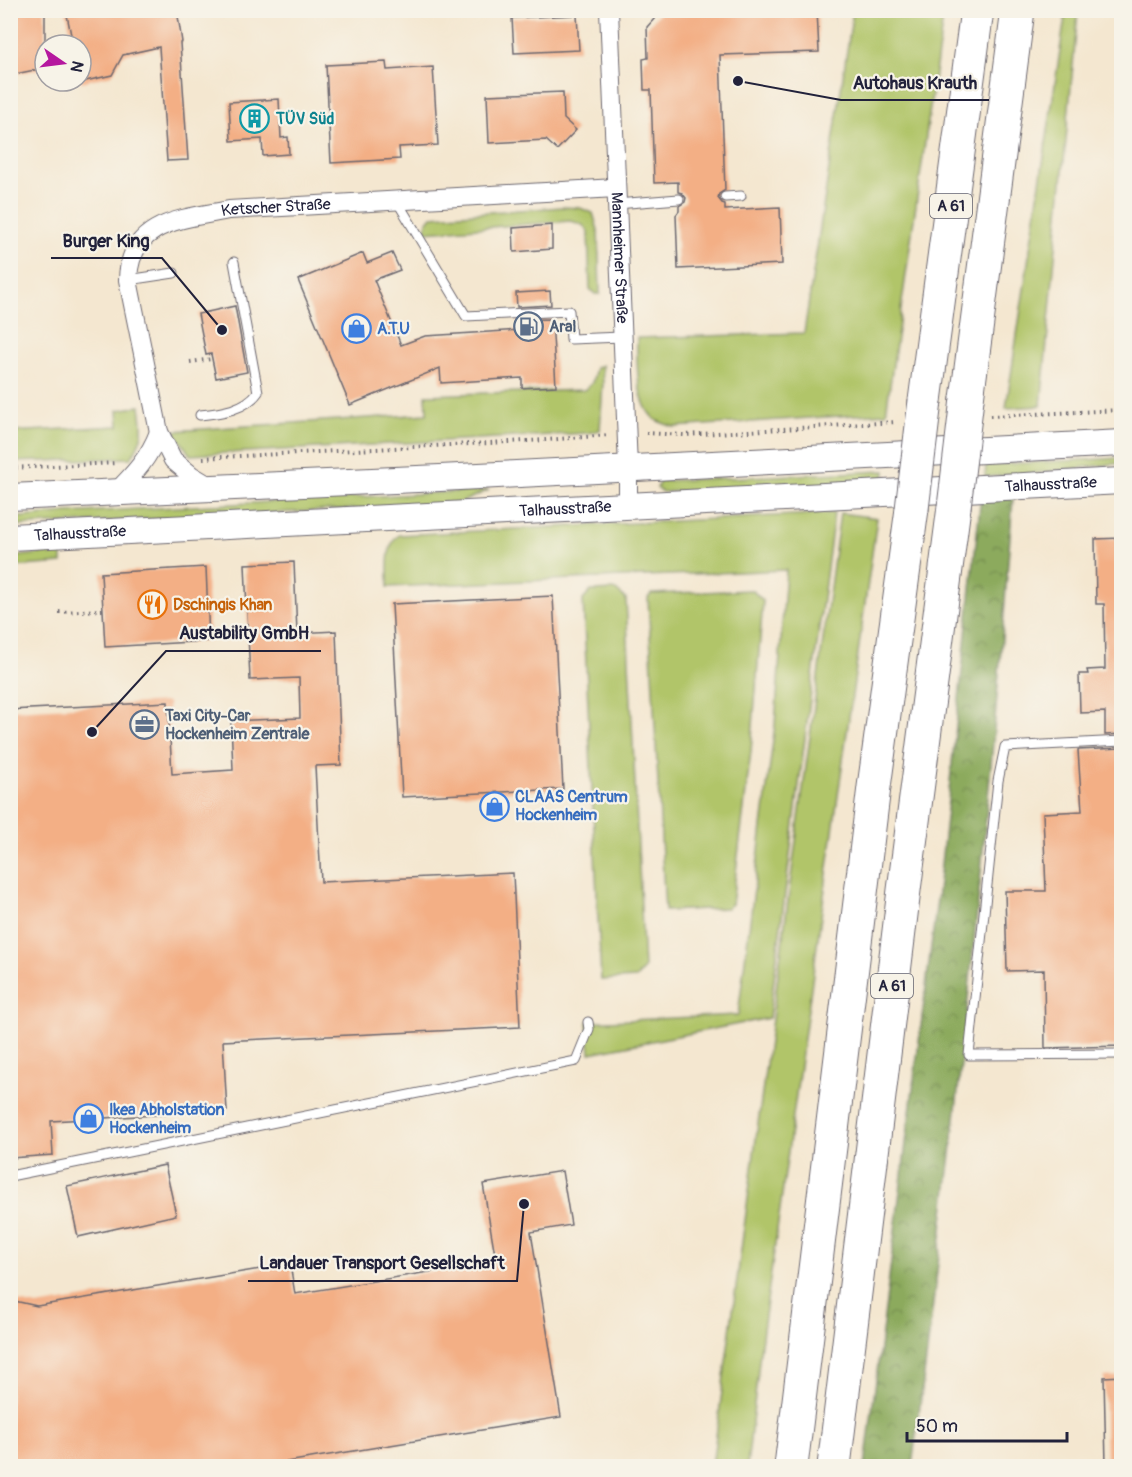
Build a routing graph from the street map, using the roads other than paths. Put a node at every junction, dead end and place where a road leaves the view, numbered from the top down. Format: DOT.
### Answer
graph roads {
  1 [pos="609,10"];
  2 [pos="976,10"];
  3 [pos="1018,10"];
  4 [pos="616,196"];
  5 [pos="741,196"];
  6 [pos="725,197"];
  7 [pos="679,199"];
  8 [pos="397,201"];
  9 [pos="234,262"];
  10 [pos="174,273"];
  11 [pos="128,280"];
  12 [pos="622,337"];
  13 [pos="200,415"];
  14 [pos="159,432"];
  15 [pos="1122,443"];
  16 [pos="628,467"];
  17 [pos="1122,481"];
  18 [pos="211,487"];
  19 [pos="115,493"];
  20 [pos="10,497"];
  21 [pos="628,505"];
  22 [pos="10,537"];
  23 [pos="1122,741"];
  24 [pos="588,1022"];
  25 [pos="1122,1054"];
  26 [pos="10,1176"];
  27 [pos="791,1467"];
  28 [pos="834,1467"];
  1 -- 4 [label="street, Mannheimer Straße"];
  2 -- 27 [label="highway, A 61, bridge"];
  3 -- 28 [label="highway, A 61, bridge"];
  4 -- 7 [label="lane"];
  4 -- 8 [label="street, Ketscher Straße"];
  4 -- 12 [label="street, Mannheimer Straße"];
  5 -- 6 [label="lane"];
  8 -- 11 [label="street, Ketscher Straße"];
  8 -- 12 [label="lane"];
  9 -- 13 [label="lane"];
  10 -- 11 [label="lane"];
  11 -- 14 [label="street, Ketscher Straße"];
  12 -- 16 [label="street, Mannheimer Straße"];
  14 -- 18 [label="street, Ketscher Straße"];
  14 -- 19 [label="street"];
  15 -- 16 [label="main road"];
  16 -- 18 [label="main road"];
  16 -- 21 [label="street, Mannheimer Straße"];
  17 -- 21 [label="main road, Talhausstraße"];
  18 -- 19 [label="main road"];
  19 -- 20 [label="main road"];
  21 -- 22 [label="main road, Talhausstraße"];
  23 -- 25 [label="lane"];
  24 -- 26 [label="lane"];
}
